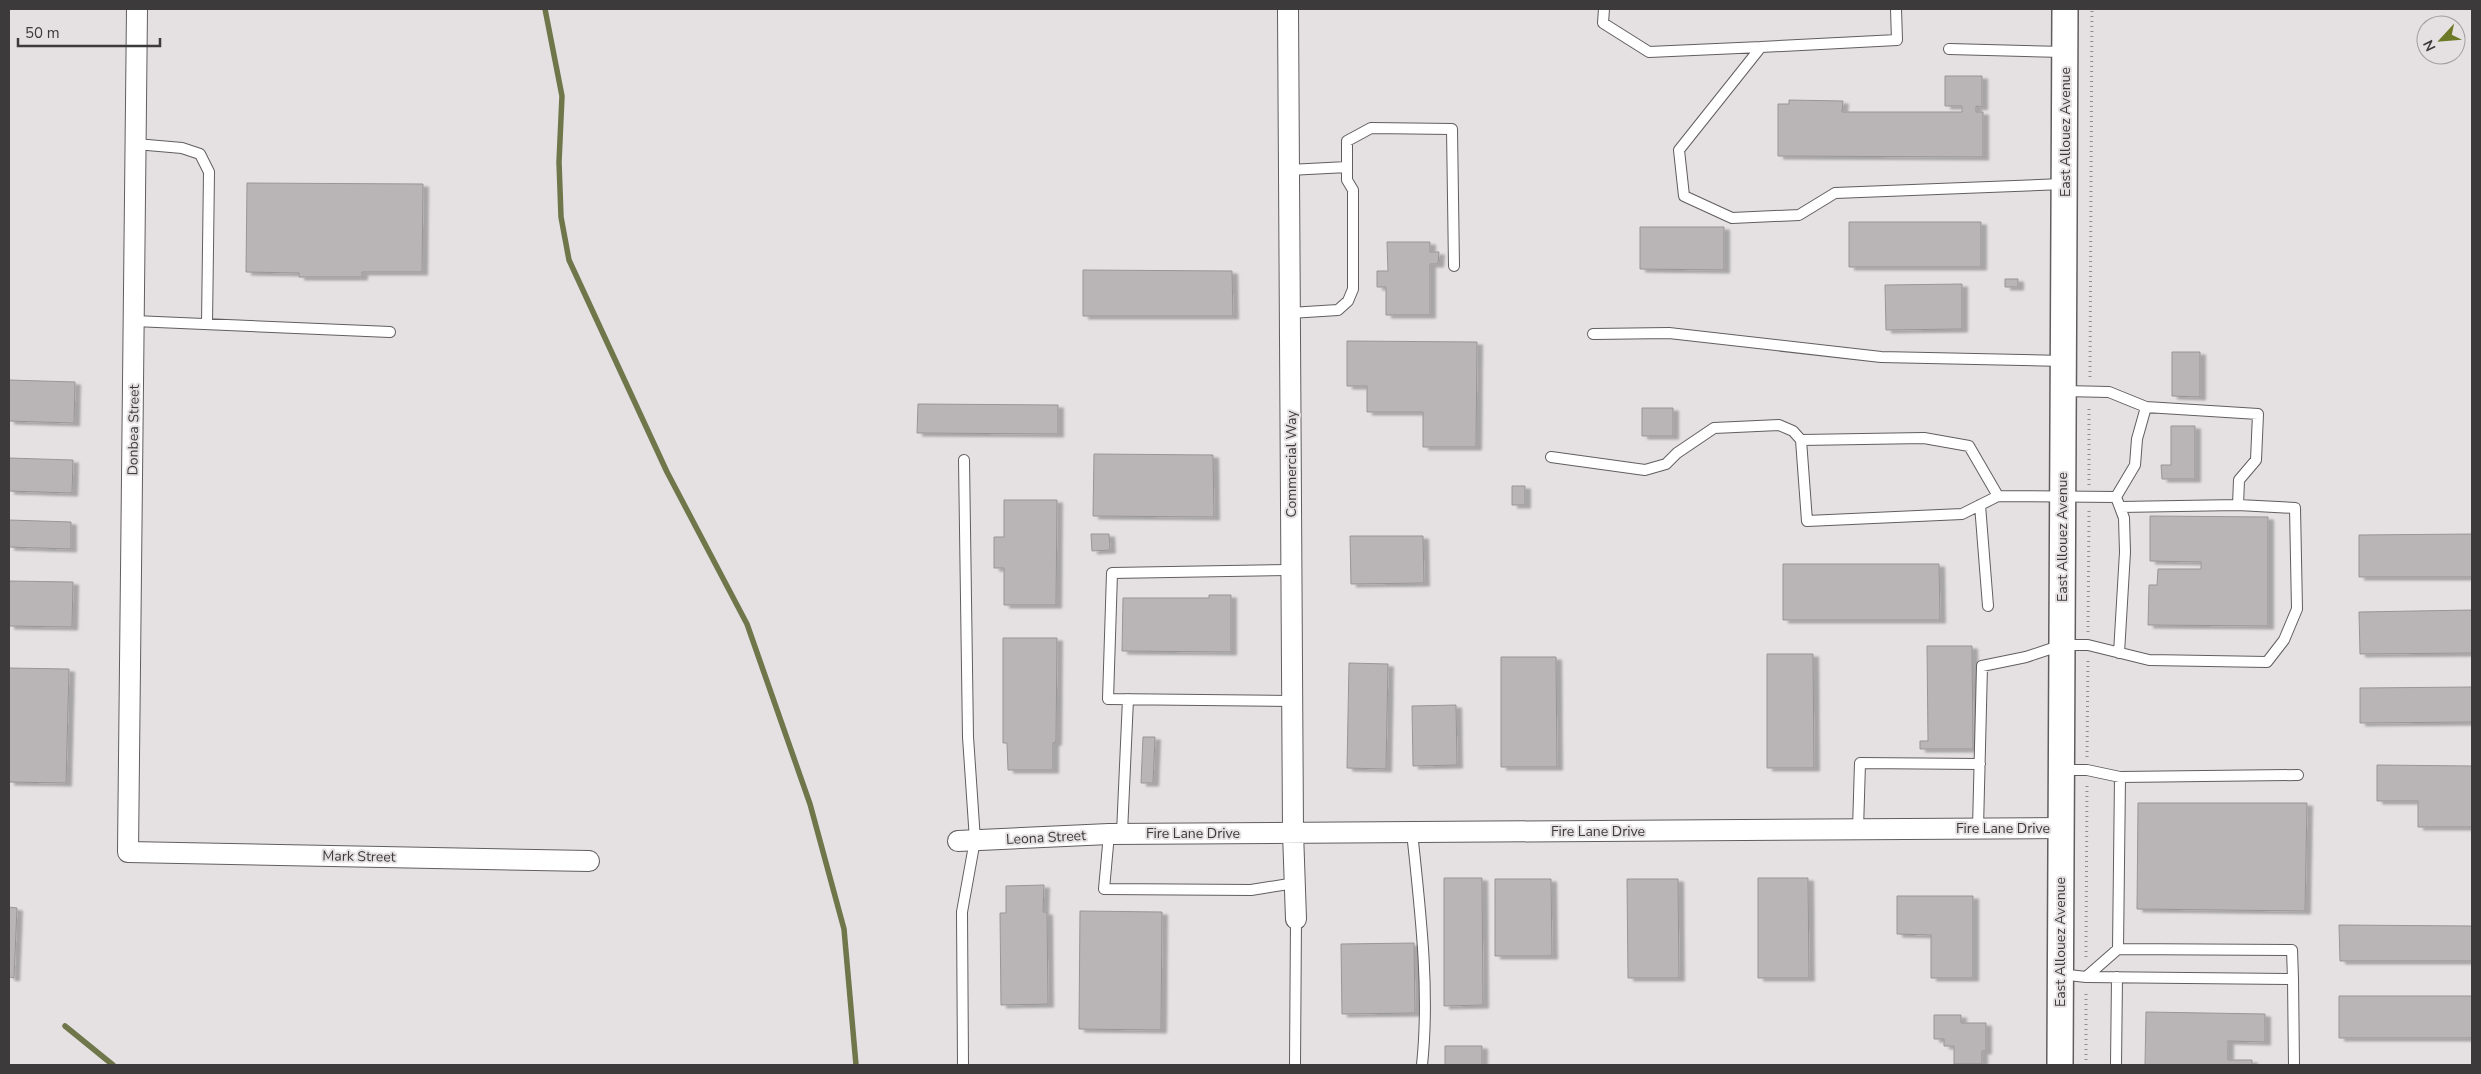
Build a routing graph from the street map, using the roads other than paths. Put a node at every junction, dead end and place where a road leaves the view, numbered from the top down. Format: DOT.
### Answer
graph roads {
  1 [pos="137,9"];
  2 [pos="1288,9"];
  3 [pos="1604,9"];
  4 [pos="1896,9"];
  5 [pos="2065,9"];
  6 [pos="1761,47"];
  7 [pos="1949,49"];
  8 [pos="2065,52"];
  9 [pos="136,144"];
  10 [pos="1347,167"];
  11 [pos="1289,170"];
  12 [pos="2064,184"];
  13 [pos="1454,266"];
  14 [pos="1290,313"];
  15 [pos="134,321"];
  16 [pos="207,324"];
  17 [pos="390,332"];
  18 [pos="1593,334"];
  19 [pos="2063,360"];
  20 [pos="2063,391"];
  21 [pos="2146,407"];
  22 [pos="1801,440"];
  23 [pos="1551,457"];
  24 [pos="964,460"];
  25 [pos="2063,495"];
  26 [pos="1998,496"];
  27 [pos="2118,502"];
  28 [pos="1980,505"];
  29 [pos="2238,505"];
  30 [pos="1291,570"];
  31 [pos="1988,606"];
  32 [pos="2062,645"];
  33 [pos="2119,653"];
  34 [pos="1128,699"];
  35 [pos="1292,701"];
  36 [pos="1980,764"];
  37 [pos="2061,770"];
  38 [pos="2298,775"];
  39 [pos="2120,777"];
  40 [pos="1978,828"];
  41 [pos="2061,828"];
  42 [pos="1858,829"];
  43 [pos="1293,832"];
  44 [pos="1412,832"];
  45 [pos="1122,833"];
  46 [pos="967,841"];
  47 [pos="128,852"];
  48 [pos="589,860"];
  49 [pos="1295,883"];
  50 [pos="1296,919"];
  51 [pos="2118,949"];
  52 [pos="2060,974"];
  53 [pos="2086,977"];
  54 [pos="2117,977"];
  55 [pos="2293,979"];
  56 [pos="963,1065"];
  57 [pos="1295,1065"];
  58 [pos="1422,1065"];
  59 [pos="2060,1065"];
  60 [pos="2116,1065"];
  61 [pos="2294,1065"];
  1 -- 9 [label="street, Donbea Street"];
  2 -- 11 [label="street, Commercial Way"];
  3 -- 6 [label="lane"];
  4 -- 6 [label="lane"];
  5 -- 8 [label="street, East Allouez Avenue"];
  6 -- 12 [label="lane"];
  7 -- 8 [label="lane"];
  8 -- 12 [label="street, East Allouez Avenue"];
  9 -- 15 [label="street, Donbea Street"];
  9 -- 16 [label="lane"];
  10 -- 11 [label="lane"];
  10 -- 13 [label="lane"];
  10 -- 14 [label="lane"];
  11 -- 14 [label="street, Commercial Way"];
  12 -- 19 [label="street, East Allouez Avenue"];
  14 -- 30 [label="street, Commercial Way"];
  15 -- 16 [label="lane"];
  15 -- 47 [label="street, Donbea Street"];
  16 -- 17 [label="lane"];
  18 -- 19 [label="lane"];
  19 -- 20 [label="street, East Allouez Avenue"];
  20 -- 21 [label="lane"];
  20 -- 25 [label="street, East Allouez Avenue"];
  21 -- 27 [label="lane"];
  21 -- 29 [label="lane"];
  22 -- 23 [label="lane"];
  22 -- 26 [label="lane"];
  22 -- 28 [label="lane"];
  24 -- 46 [label="lane"];
  25 -- 26 [label="lane"];
  25 -- 27 [label="lane"];
  25 -- 32 [label="street, East Allouez Avenue"];
  26 -- 28 [label="lane"];
  27 -- 29 [label="lane"];
  27 -- 33 [label="lane"];
  28 -- 31 [label="lane"];
  29 -- 33 [label="lane"];
  30 -- 34 [label="lane"];
  30 -- 35 [label="street, Commercial Way"];
  32 -- 33 [label="lane"];
  32 -- 36 [label="lane"];
  32 -- 37 [label="street, East Allouez Avenue"];
  34 -- 35 [label="lane"];
  34 -- 45 [label="lane"];
  35 -- 43 [label="street, Commercial Way"];
  36 -- 40 [label="lane"];
  36 -- 42 [label="lane"];
  37 -- 39 [label="lane"];
  37 -- 41 [label="street, East Allouez Avenue"];
  38 -- 39 [label="lane"];
  39 -- 51 [label="lane"];
  40 -- 41 [label="street, Fire Lane Drive"];
  40 -- 42 [label="street, Fire Lane Drive"];
  41 -- 52 [label="street, East Allouez Avenue"];
  42 -- 44 [label="street, Fire Lane Drive"];
  43 -- 44 [label="street, Fire Lane Drive"];
  43 -- 45 [label="street, Fire Lane Drive"];
  43 -- 49 [label="street, Commercial Way"];
  44 -- 58 [label="lane"];
  45 -- 46 [label="street, Leona Street"];
  45 -- 49 [label="lane"];
  46 -- 56 [label="lane"];
  47 -- 48 [label="street, Mark Street"];
  49 -- 50 [label="street, Commercial Way"];
  50 -- 57 [label="lane"];
  51 -- 53 [label="lane"];
  51 -- 55 [label="lane"];
  52 -- 53 [label="lane"];
  52 -- 59 [label="street, East Allouez Avenue"];
  53 -- 54 [label="lane"];
  54 -- 55 [label="lane"];
  54 -- 60 [label="lane"];
  55 -- 61 [label="lane"];
}
